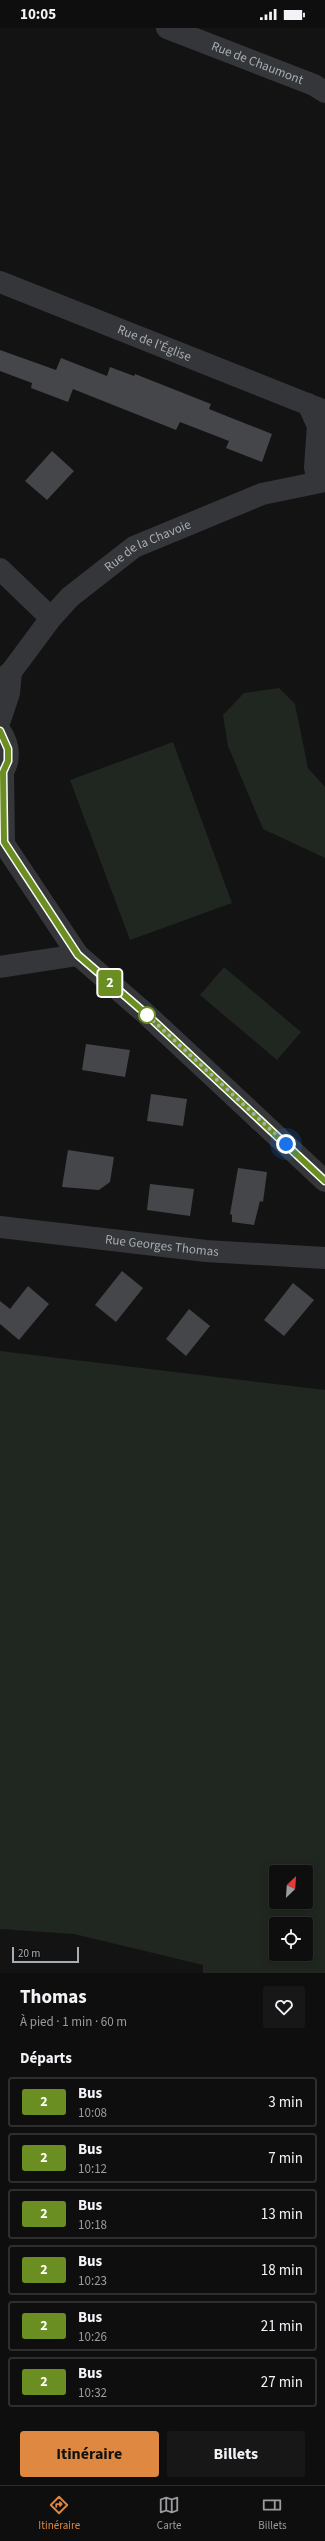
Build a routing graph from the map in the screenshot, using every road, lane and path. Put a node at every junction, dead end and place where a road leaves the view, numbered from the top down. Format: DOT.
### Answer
graph roads {
  1 [pos="167,28"];
  2 [pos="325,92"];
  3 [pos="0,282"];
  4 [pos="316,408"];
  5 [pos="322,481"];
  6 [pos="0,569"];
  7 [pos="52,618"];
  8 [pos="6,676"];
  9 [pos="0,720"];
  10 [pos="0,731"];
  11 [pos="2,774"];
  12 [pos="2,840"];
  13 [pos="78,955"];
  14 [pos="0,967"];
  15 [pos="325,1181"];
  16 [pos="0,1227"];
  17 [pos="325,1258"];
  1 -- 2 [label="street, Rue de Chaumont"];
  3 -- 4 [label="street, Rue de l'Église"];
  4 -- 5 [label="street, Rue de l'Église"];
  5 -- 7 [label="street, Rue de la Chavoie"];
  6 -- 7 [label="street"];
  7 -- 8 [label="street, Rue de la Chavoie"];
  8 -- 9 [label="street, Rue de la Chavoie"];
  10 -- 11 [label="street"];
  11 -- 12 [label="street"];
  12 -- 13 [label="street"];
  13 -- 14 [label="street"];
  13 -- 15 [label="street"];
  16 -- 17 [label="street, Rue Georges Thomas"];
}
